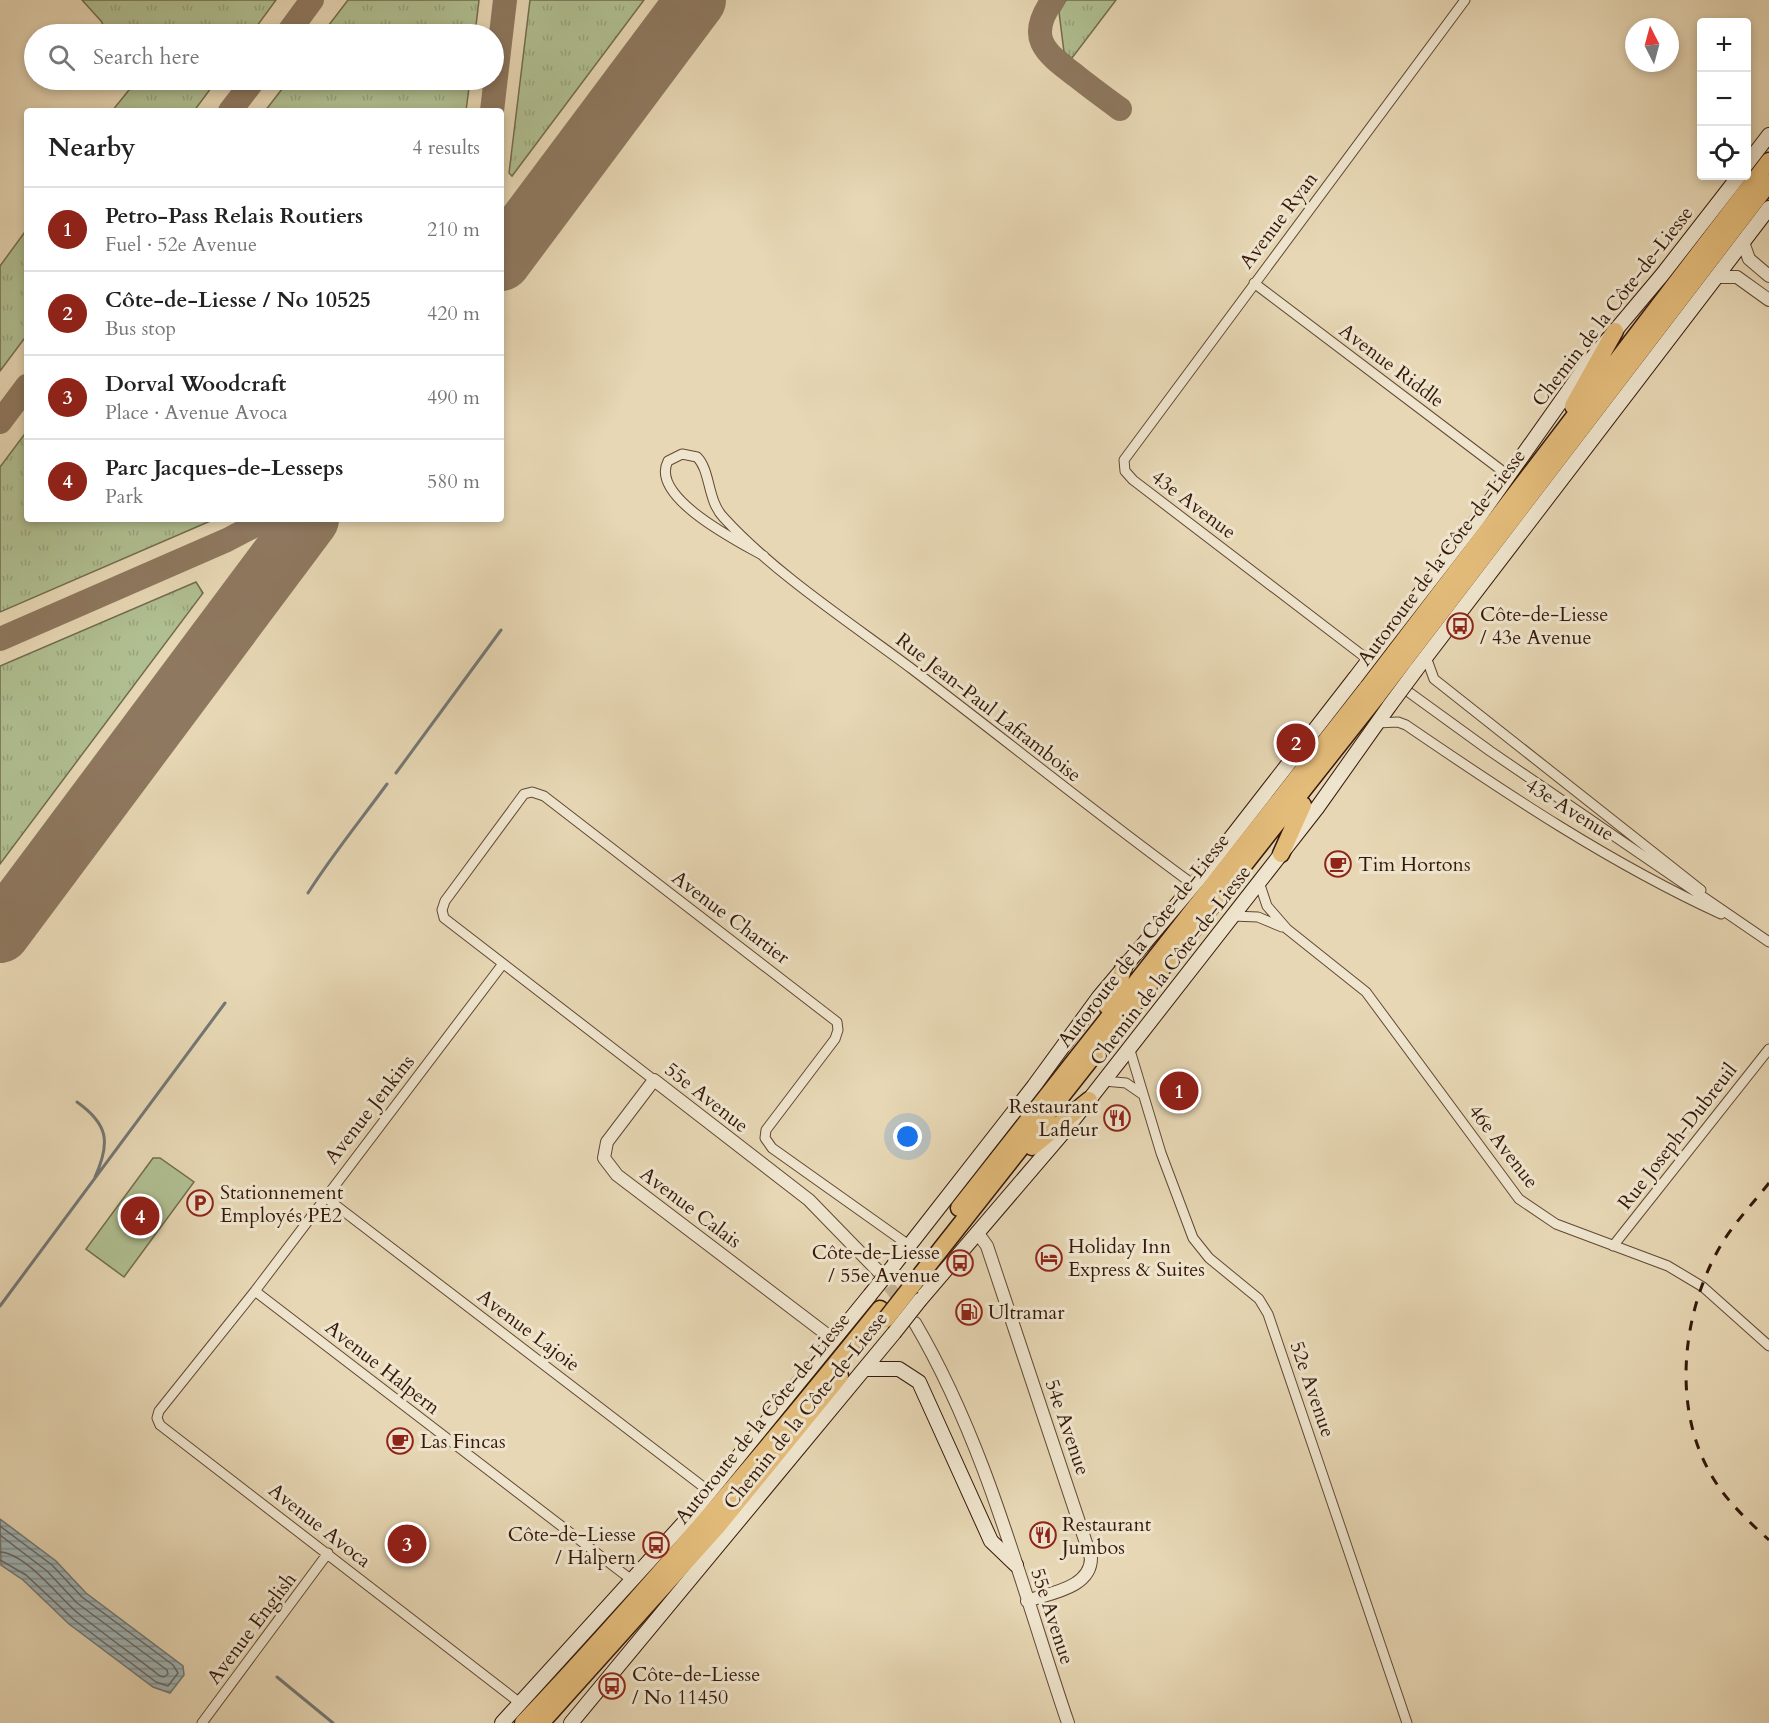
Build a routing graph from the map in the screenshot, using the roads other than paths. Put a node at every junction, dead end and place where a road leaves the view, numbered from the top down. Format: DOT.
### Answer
graph roads {
  1 [pos="1465,0"];
  2 [pos="1769,135"];
  3 [pos="1751,158"];
  4 [pos="1769,161"];
  5 [pos="1736,180"];
  6 [pos="1769,183"];
  7 [pos="1769,208"];
  8 [pos="1743,242"];
  9 [pos="1769,276"];
  10 [pos="1716,277"];
  11 [pos="1254,283"];
  12 [pos="1769,300"];
  13 [pos="1615,331"];
  14 [pos="1548,452"];
  15 [pos="1124,464"];
  16 [pos="1509,476"];
  17 [pos="764,556"];
  18 [pos="1362,655"];
  19 [pos="1399,657"];
  20 [pos="1426,657"];
  21 [pos="1373,691"];
  22 [pos="1410,693"];
  23 [pos="1377,723"];
  24 [pos="1336,749"];
  25 [pos="1281,854"];
  26 [pos="1259,882"];
  27 [pos="1194,885"];
  28 [pos="1232,916"];
  29 [pos="1747,927"];
  30 [pos="1287,929"];
  31 [pos="1769,942"];
  32 [pos="502,965"];
  33 [pos="1124,966"];
  34 [pos="1130,1047"];
  35 [pos="1769,1049"];
  36 [pos="1078,1056"];
  37 [pos="654,1080"];
  38 [pos="1104,1081"];
  39 [pos="1142,1094"];
  40 [pos="1089,1100"];
  41 [pos="1002,1173"];
  42 [pos="325,1197"];
  43 [pos="976,1232"];
  44 [pos="910,1246"];
  45 [pos="1613,1246"];
  46 [pos="878,1271"];
  47 [pos="907,1282"];
  48 [pos="255,1291"];
  49 [pos="882,1314"];
  50 [pos="915,1323"];
  51 [pos="834,1340"];
  52 [pos="1769,1346"];
  53 [pos="865,1370"];
  54 [pos="157,1418"];
  55 [pos="710,1492"];
  56 [pos="328,1553"];
  57 [pos="1016,1565"];
  58 [pos="633,1581"];
  59 [pos="1027,1601"];
  60 [pos="602,1658"];
  61 [pos="520,1704"];
  62 [pos="202,1723"];
  63 [pos="502,1723"];
  64 [pos="523,1723"];
  65 [pos="541,1723"];
  66 [pos="557,1723"];
  67 [pos="571,1723"];
  68 [pos="1068,1723"];
  69 [pos="1407,1723"];
  1 -- 11 [label="street, Avenue Ryan"];
  2 -- 3 [label="main road"];
  4 -- 14 [label="highway, Autoroute de la Côte-de-Liesse"];
  5 -- 13 [label="main road, Chemin de la Côte-de-Liesse"];
  6 -- 19 [label="highway, Autoroute de la Côte-de-Liesse"];
  7 -- 8 [label="main road, Chemin de la Côte-de-Liesse"];
  8 -- 9 [label="street"];
  8 -- 10 [label="main road, Chemin de la Côte-de-Liesse"];
  10 -- 12 [label="street"];
  10 -- 20 [label="main road, Chemin de la Côte-de-Liesse"];
  11 -- 15 [label="street, Avenue Ryan"];
  11 -- 16 [label="street, Avenue Riddle"];
  13 -- 14 [label="highway"];
  13 -- 16 [label="main road, Chemin de la Côte-de-Liesse"];
  14 -- 19 [label="highway, Autoroute de la Côte-de-Liesse"];
  15 -- 18 [label="street, 43e Avenue"];
  16 -- 19 [label="main road, Chemin de la Côte-de-Liesse"];
  17 -- 17 [label="street, Rue Jean-Paul Laframboise"];
  17 -- 27 [label="street, Rue Jean-Paul Laframboise"];
  19 -- 20 [label="main road, Chemin de la Côte-de-Liesse"];
  19 -- 21 [label="highway, Autoroute de la Côte-de-Liesse, bridge"];
  19 -- 21 [label="main road, Chemin de la Côte-de-Liesse, bridge"];
  20 -- 29 [label="street, 43e Avenue"];
  21 -- 23 [label="main road, Chemin de la Côte-de-Liesse"];
  21 -- 24 [label="highway, Autoroute de la Côte-de-Liesse"];
  21 -- 27 [label="main road, Chemin de la Côte-de-Liesse"];
  21 -- 36 [label="highway, Autoroute de la Côte-de-Liesse"];
  22 -- 29 [label="street, 43e Avenue"];
  23 -- 25 [label="main road, Chemin de la Côte-de-Liesse"];
  23 -- 29 [label="street, 43e Avenue"];
  24 -- 25 [label="highway"];
  24 -- 41 [label="highway, Autoroute de la Côte-de-Liesse"];
  25 -- 26 [label="main road, Chemin de la Côte-de-Liesse"];
  26 -- 28 [label="main road, Chemin de la Côte-de-Liesse"];
  26 -- 30 [label="street, 46e Avenue"];
  27 -- 33 [label="main road, Chemin de la Côte-de-Liesse"];
  28 -- 30 [label="street, 46e Avenue"];
  28 -- 34 [label="main road, Chemin de la Côte-de-Liesse"];
  29 -- 31 [label="street, 43e Avenue"];
  30 -- 45 [label="street, 46e Avenue"];
  32 -- 37 [label="street, 55e Avenue"];
  32 -- 42 [label="street, Avenue Jenkins"];
  32 -- 44 [label="street, Avenue Chartier"];
  33 -- 36 [label="highway"];
  33 -- 44 [label="main road, Chemin de la Côte-de-Liesse"];
  34 -- 38 [label="main road, Chemin de la Côte-de-Liesse"];
  34 -- 39 [label="street, 52e Avenue"];
  35 -- 45 [label="street, Rue Joseph-Dubreuil"];
  36 -- 47 [label="highway, Autoroute de la Côte-de-Liesse"];
  37 -- 46 [label="street, 55e Avenue"];
  37 -- 51 [label="street, Avenue Calais"];
  38 -- 39 [label="street"];
  38 -- 40 [label="main road, Chemin de la Côte-de-Liesse"];
  39 -- 69 [label="street, 52e Avenue"];
  40 -- 41 [label="highway"];
  40 -- 43 [label="main road, Chemin de la Côte-de-Liesse"];
  41 -- 47 [label="highway, Autoroute de la Côte-de-Liesse"];
  42 -- 48 [label="street, Avenue Jenkins"];
  42 -- 55 [label="street, Avenue Lajoie"];
  43 -- 47 [label="main road, Chemin de la Côte-de-Liesse"];
  43 -- 59 [label="street, 54e Avenue"];
  44 -- 47 [label="main road, Chemin de la Côte-de-Liesse"];
  45 -- 52 [label="street, 46e Avenue"];
  47 -- 49 [label="highway, Autoroute de la Côte-de-Liesse, bridge"];
  47 -- 49 [label="main road, Chemin de la Côte-de-Liesse, bridge"];
  48 -- 54 [label="street, Avenue Jenkins"];
  48 -- 58 [label="street, Avenue Halpern"];
  49 -- 51 [label="main road, Chemin de la Côte-de-Liesse"];
  49 -- 53 [label="main road, Chemin de la Côte-de-Liesse"];
  49 -- 60 [label="highway, Autoroute de la Côte-de-Liesse"];
  49 -- 64 [label="highway, Autoroute de la Côte-de-Liesse"];
  50 -- 57 [label="street, 55e Avenue"];
  51 -- 55 [label="main road, Chemin de la Côte-de-Liesse"];
  53 -- 57 [label="main road"];
  53 -- 67 [label="main road, Chemin de la Côte-de-Liesse"];
  54 -- 56 [label="street, Avenue Avoca"];
  55 -- 58 [label="main road, Chemin de la Côte-de-Liesse"];
  56 -- 61 [label="street, Avenue Avoca"];
  56 -- 62 [label="street, Avenue English"];
  57 -- 59 [label="street, 55e Avenue"];
  58 -- 61 [label="main road, Chemin de la Côte-de-Liesse"];
  59 -- 68 [label="street, 55e Avenue"];
  60 -- 65 [label="highway, Autoroute de la Côte-de-Liesse"];
  60 -- 66 [label="highway"];
  61 -- 63 [label="main road, Chemin de la Côte-de-Liesse"];
}
